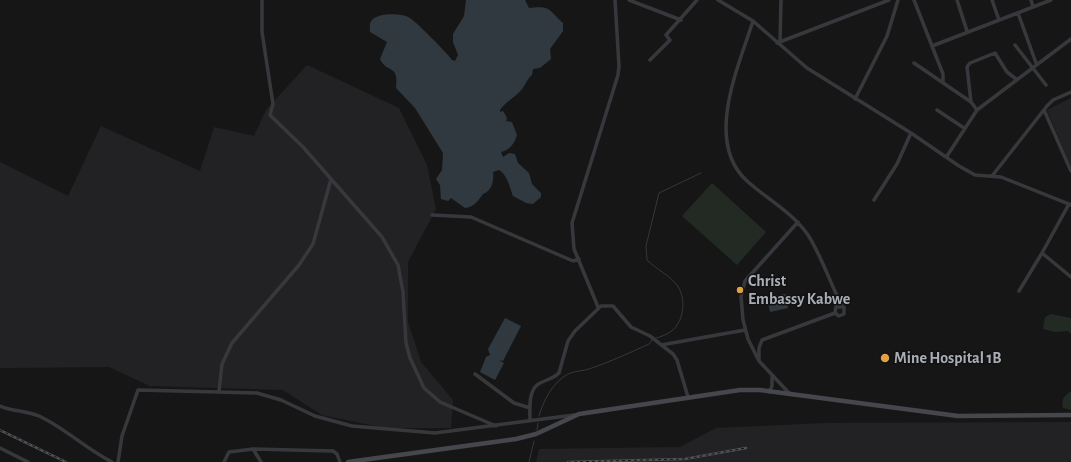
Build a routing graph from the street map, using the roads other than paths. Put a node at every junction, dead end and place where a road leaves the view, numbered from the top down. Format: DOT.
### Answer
graph roads {
  1 [pos="262,0"];
  2 [pos="614,0"];
  3 [pos="629,0"];
  4 [pos="697,0"];
  5 [pos="718,0"];
  6 [pos="781,0"];
  7 [pos="889,0"];
  8 [pos="898,0"];
  9 [pos="914,0"];
  10 [pos="956,0"];
  11 [pos="992,0"];
  12 [pos="1031,0"];
  13 [pos="1051,0"];
  14 [pos="1033,7"];
  15 [pos="1018,13"];
  16 [pos="681,20"];
  17 [pos="999,20"];
  18 [pos="753,21"];
  19 [pos="967,31"];
  20 [pos="1071,39"];
  21 [pos="778,42"];
  22 [pos="1015,45"];
  23 [pos="932,46"];
  24 [pos="650,60"];
  25 [pos="914,63"];
  26 [pos="1036,63"];
  27 [pos="1032,67"];
  28 [pos="1016,79"];
  29 [pos="943,83"];
  30 [pos="1046,85"];
  31 [pos="1071,92"];
  32 [pos="855,99"];
  33 [pos="971,102"];
  34 [pos="937,110"];
  35 [pos="977,110"];
  36 [pos="1044,110"];
  37 [pos="964,128"];
  38 [pos="911,133"];
  39 [pos="947,156"];
  40 [pos="1071,171"];
  41 [pos="992,176"];
  42 [pos="331,179"];
  43 [pos="874,200"];
  44 [pos="1070,204"];
  45 [pos="432,215"];
  46 [pos="798,222"];
  47 [pos="1042,253"];
  48 [pos="579,259"];
  49 [pos="1071,277"];
  50 [pos="1019,291"];
  51 [pos="837,297"];
  52 [pos="842,306"];
  53 [pos="598,307"];
  54 [pos="837,307"];
  55 [pos="835,312"];
  56 [pos="745,330"];
  57 [pos="659,344"];
  58 [pos="759,361"];
  59 [pos="474,374"];
  60 [pos="772,377"];
  61 [pos="219,391"];
  62 [pos="769,392"];
  63 [pos="792,396"];
  64 [pos="688,397"];
  65 [pos="0,406"];
  66 [pos="530,408"];
  67 [pos="579,414"];
  68 [pos="1071,415"];
  69 [pos="530,421"];
  70 [pos="496,426"];
  71 [pos="0,448"];
  72 [pos="253,449"];
  73 [pos="28,462"];
  74 [pos="112,462"];
  75 [pos="118,462"];
  76 [pos="224,462"];
  77 [pos="261,462"];
  78 [pos="340,462"];
  79 [pos="348,462"];
  1 -- 42 [label="street"];
  2 -- 48 [label="street"];
  3 -- 16 [label="street"];
  4 -- 16 [label="street"];
  5 -- 18 [label="street"];
  6 -- 21 [label="street"];
  7 -- 21 [label="street"];
  8 -- 32 [label="street"];
  9 -- 23 [label="street"];
  10 -- 19 [label="street"];
  11 -- 17 [label="street"];
  12 -- 14 [label="street"];
  13 -- 14 [label="street"];
  14 -- 15 [label="street"];
  15 -- 17 [label="street"];
  15 -- 26 [label="street"];
  16 -- 24 [label="street"];
  17 -- 19 [label="street"];
  18 -- 21 [label="street"];
  18 -- 46 [label="street"];
  19 -- 23 [label="street"];
  20 -- 26 [label="street"];
  21 -- 32 [label="street"];
  22 -- 27 [label="street"];
  23 -- 29 [label="street"];
  25 -- 29 [label="street"];
  26 -- 27 [label="street"];
  27 -- 28 [label="street"];
  27 -- 30 [label="street"];
  28 -- 33 [label="street"];
  28 -- 35 [label="street"];
  29 -- 33 [label="street"];
  31 -- 36 [label="street"];
  32 -- 38 [label="street"];
  33 -- 35 [label="street"];
  34 -- 37 [label="street"];
  35 -- 37 [label="street"];
  36 -- 40 [label="street"];
  36 -- 41 [label="street"];
  37 -- 39 [label="street"];
  38 -- 39 [label="street"];
  38 -- 43 [label="street"];
  39 -- 41 [label="street"];
  41 -- 44 [label="street"];
  42 -- 61 [label="street"];
  42 -- 70 [label="street"];
  44 -- 47 [label="street"];
  45 -- 48 [label="street"];
  46 -- 51 [label="street"];
  46 -- 56 [label="street"];
  47 -- 49 [label="street"];
  47 -- 50 [label="street"];
  48 -- 53 [label="street"];
  51 -- 52 [label="street"];
  51 -- 54 [label="street"];
  52 -- 54 [label="street"];
  52 -- 55 [label="street"];
  53 -- 57 [label="street"];
  53 -- 66 [label="street"];
  54 -- 55 [label="street"];
  55 -- 58 [label="street"];
  56 -- 57 [label="street"];
  56 -- 58 [label="street"];
  57 -- 64 [label="street"];
  58 -- 60 [label="street"];
  59 -- 66 [label="street"];
  60 -- 62 [label="street"];
  60 -- 63 [label="street"];
  61 -- 70 [label="street"];
  61 -- 75 [label="street"];
  62 -- 63 [label="street"];
  62 -- 64 [label="street"];
  63 -- 68 [label="street"];
  64 -- 67 [label="street"];
  65 -- 74 [label="street"];
  66 -- 69 [label="street"];
  67 -- 69 [label="street"];
  67 -- 79 [label="street"];
  69 -- 70 [label="street"];
  71 -- 73 [label="street"];
  72 -- 76 [label="street"];
  72 -- 77 [label="street"];
  72 -- 78 [label="street"];
}
